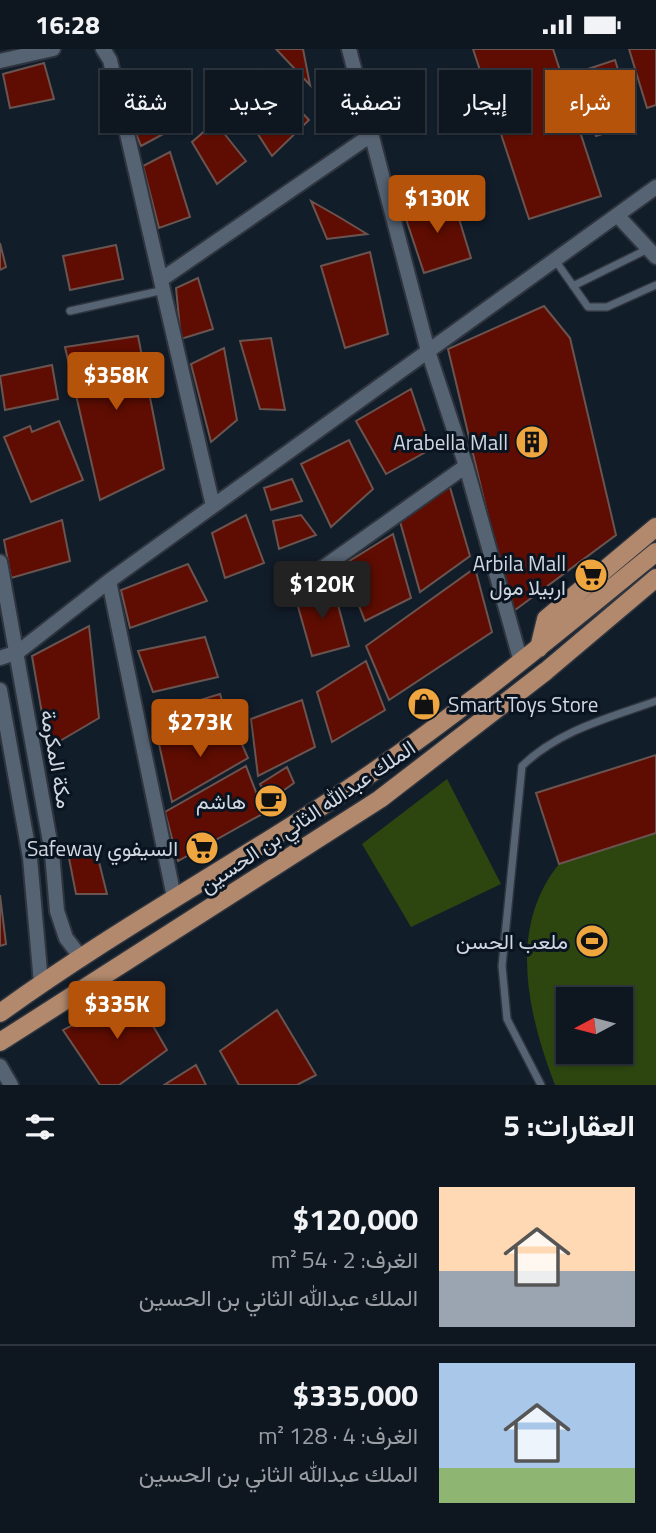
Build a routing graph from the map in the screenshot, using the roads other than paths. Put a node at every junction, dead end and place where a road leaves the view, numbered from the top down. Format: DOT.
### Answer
graph roads {
  1 [pos="53,49"];
  2 [pos="103,49"];
  3 [pos="349,49"];
  4 [pos="1,57"];
  5 [pos="371,135"];
  6 [pos="656,187"];
  7 [pos="617,215"];
  8 [pos="653,253"];
  9 [pos="555,260"];
  10 [pos="164,284"];
  11 [pos="656,285"];
  12 [pos="573,286"];
  13 [pos="70,311"];
  14 [pos="428,351"];
  15 [pos="466,465"];
  16 [pos="213,506"];
  17 [pos="656,527"];
  18 [pos="656,552"];
  19 [pos="0,562"];
  20 [pos="656,579"];
  21 [pos="109,581"];
  22 [pos="300,584"];
  23 [pos="539,648"];
  24 [pos="18,652"];
  25 [pos="0,658"];
  26 [pos="521,663"];
  27 [pos="0,690"];
  28 [pos="656,701"];
  29 [pos="52,853"];
  30 [pos="30,858"];
  31 [pos="174,897"];
  32 [pos="82,959"];
  33 [pos="41,983"];
  34 [pos="0,1013"];
  35 [pos="0,1042"];
  36 [pos="0,1066"];
  37 [pos="11,1085"];
  38 [pos="541,1085"];
  1 -- 4 [label="street"];
  2 -- 10 [label="street"];
  3 -- 5 [label="street"];
  5 -- 10 [label="street"];
  5 -- 14 [label="street"];
  6 -- 7 [label="street"];
  7 -- 8 [label="street"];
  7 -- 9 [label="street"];
  8 -- 12 [label="lane"];
  9 -- 12 [label="lane"];
  9 -- 14 [label="street"];
  10 -- 13 [label="lane"];
  10 -- 16 [label="street"];
  11 -- 12 [label="lane"];
  14 -- 15 [label="street"];
  14 -- 16 [label="street"];
  15 -- 22 [label="street"];
  15 -- 26 [label="street"];
  16 -- 21 [label="street"];
  17 -- 23 [label="main road"];
  18 -- 23 [label="main road, الملك عبدالله الثاني بن الحسين"];
  19 -- 24 [label="street, مكة المكرمة"];
  20 -- 35 [label="main road, الملك عبدالله الثاني بن الحسين"];
  21 -- 24 [label="street"];
  21 -- 31 [label="street"];
  23 -- 26 [label="main road, الملك عبدالله الثاني بن الحسين"];
  24 -- 25 [label="street"];
  24 -- 29 [label="street, مكة المكرمة"];
  26 -- 31 [label="main road, الملك عبدالله الثاني بن الحسين"];
  27 -- 30 [label="street, مكة المكرمة"];
  28 -- 38 [label="lane"];
  29 -- 30 [label="street"];
  29 -- 32 [label="street, مكة المكرمة"];
  30 -- 33 [label="street, مكة المكرمة"];
  31 -- 32 [label="main road, الملك عبدالله الثاني بن الحسين"];
  32 -- 33 [label="main road, الملك عبدالله الثاني بن الحسين"];
  33 -- 34 [label="main road, الملك عبدالله الثاني بن الحسين"];
  36 -- 37 [label="street"];
}
